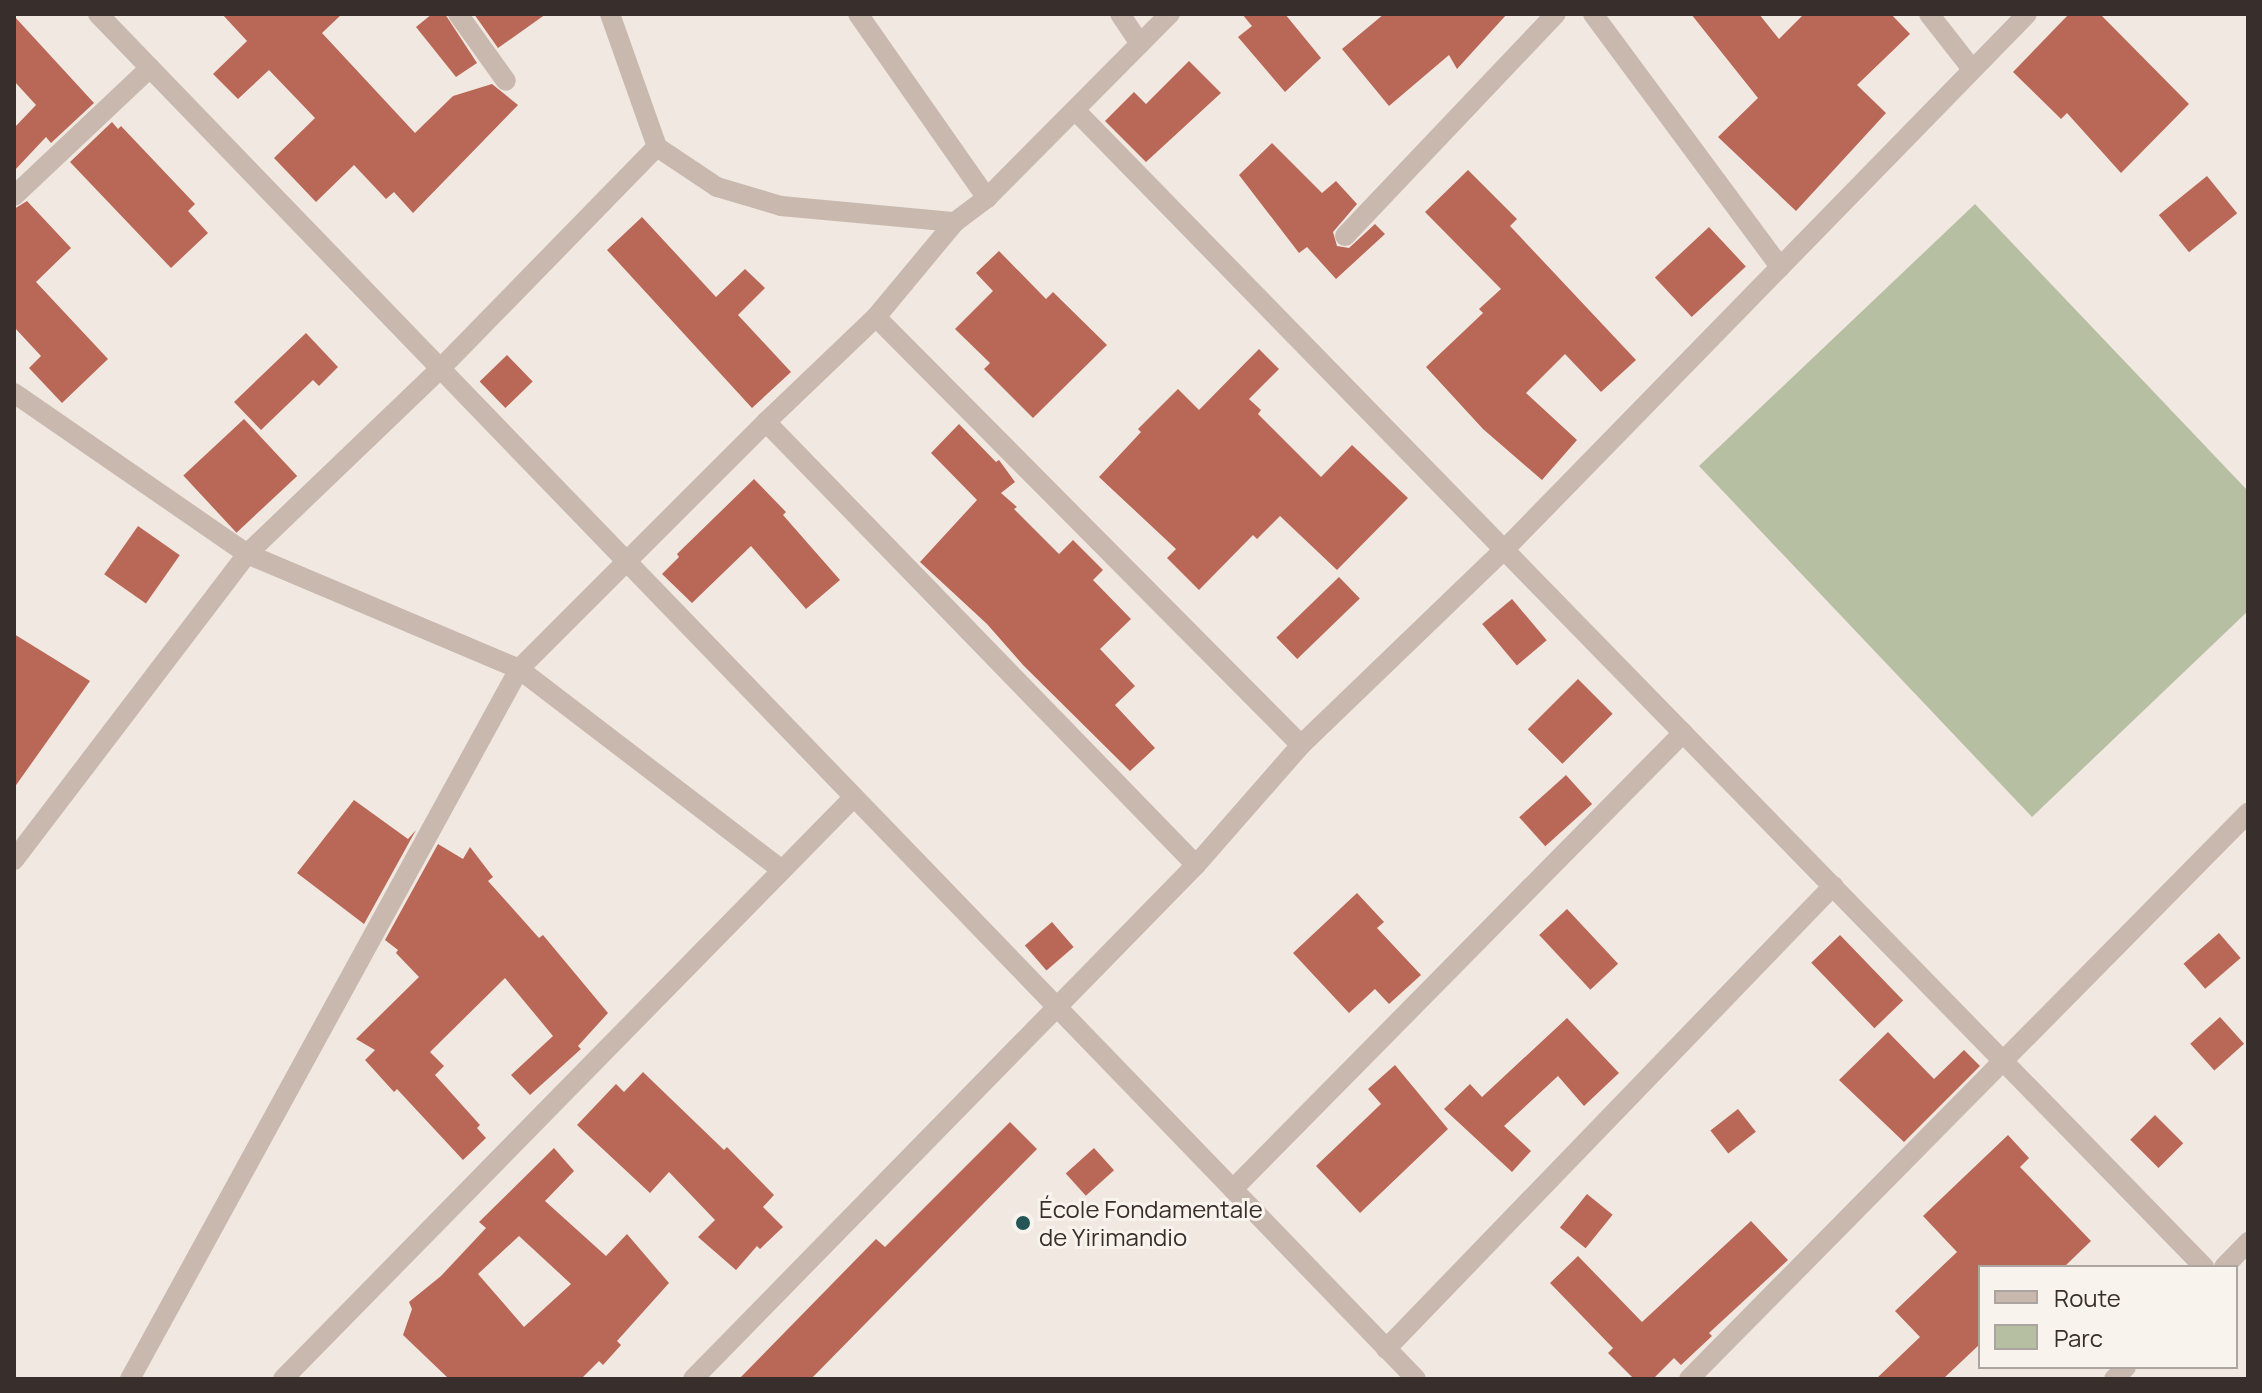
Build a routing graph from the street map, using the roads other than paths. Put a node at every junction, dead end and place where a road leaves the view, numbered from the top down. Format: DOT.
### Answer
graph roads {
  1 [pos="98,14"];
  2 [pos="458,14"];
  3 [pos="610,14"];
  4 [pos="858,14"];
  5 [pos="1120,14"];
  6 [pos="1170,14"];
  7 [pos="1556,14"];
  8 [pos="1593,14"];
  9 [pos="1929,14"];
  10 [pos="2027,14"];
  11 [pos="1140,44"];
  12 [pos="150,68"];
  13 [pos="1972,69"];
  14 [pos="506,81"];
  15 [pos="1075,110"];
  16 [pos="657,147"];
  17 [pos="14,196"];
  18 [pos="987,198"];
  19 [pos="955,222"];
  20 [pos="1345,236"];
  21 [pos="1780,267"];
  22 [pos="876,317"];
  23 [pos="440,369"];
  24 [pos="14,393"];
  25 [pos="766,422"];
  26 [pos="1505,549"];
  27 [pos="247,554"];
  28 [pos="627,561"];
  29 [pos="519,669"];
  30 [pos="1683,733"];
  31 [pos="1301,745"];
  32 [pos="854,797"];
  33 [pos="2248,813"];
  34 [pos="14,860"];
  35 [pos="1196,865"];
  36 [pos="782,870"];
  37 [pos="1833,886"];
  38 [pos="1057,1007"];
  39 [pos="2004,1060"];
  40 [pos="1233,1189"];
  41 [pos="2245,1253"];
  42 [pos="2202,1265"];
  43 [pos="2227,1265"];
  44 [pos="1386,1349"];
  45 [pos="130,1379"];
  46 [pos="283,1379"];
  47 [pos="693,1379"];
  48 [pos="1416,1379"];
  49 [pos="1689,1379"];
  1 -- 12 [label="street"];
  2 -- 14 [label="street"];
  3 -- 16 [label="street"];
  4 -- 18 [label="street"];
  5 -- 11 [label="street"];
  6 -- 11 [label="street"];
  7 -- 20 [label="street"];
  8 -- 21 [label="street"];
  9 -- 13 [label="street"];
  10 -- 13 [label="street"];
  11 -- 15 [label="street"];
  12 -- 17 [label="street"];
  12 -- 23 [label="street"];
  13 -- 21 [label="street"];
  15 -- 18 [label="street"];
  15 -- 26 [label="street"];
  16 -- 19 [label="street"];
  16 -- 23 [label="street"];
  18 -- 19 [label="street"];
  19 -- 22 [label="street"];
  21 -- 26 [label="street"];
  22 -- 25 [label="street"];
  22 -- 31 [label="street"];
  23 -- 27 [label="street"];
  23 -- 28 [label="street"];
  24 -- 27 [label="street"];
  25 -- 28 [label="street"];
  25 -- 35 [label="street"];
  26 -- 30 [label="street"];
  26 -- 31 [label="street"];
  27 -- 29 [label="street"];
  27 -- 34 [label="street"];
  28 -- 29 [label="street"];
  28 -- 32 [label="street"];
  29 -- 36 [label="street"];
  29 -- 45 [label="street"];
  30 -- 37 [label="street"];
  30 -- 40 [label="street"];
  31 -- 35 [label="street"];
  32 -- 36 [label="street"];
  32 -- 38 [label="street"];
  33 -- 39 [label="street"];
  35 -- 38 [label="street"];
  36 -- 46 [label="street"];
  37 -- 39 [label="street"];
  37 -- 44 [label="street"];
  38 -- 40 [label="street"];
  38 -- 47 [label="street"];
  39 -- 42 [label="street"];
  39 -- 49 [label="street"];
  40 -- 44 [label="street"];
  41 -- 43 [label="street"];
  44 -- 48 [label="street"];
}
